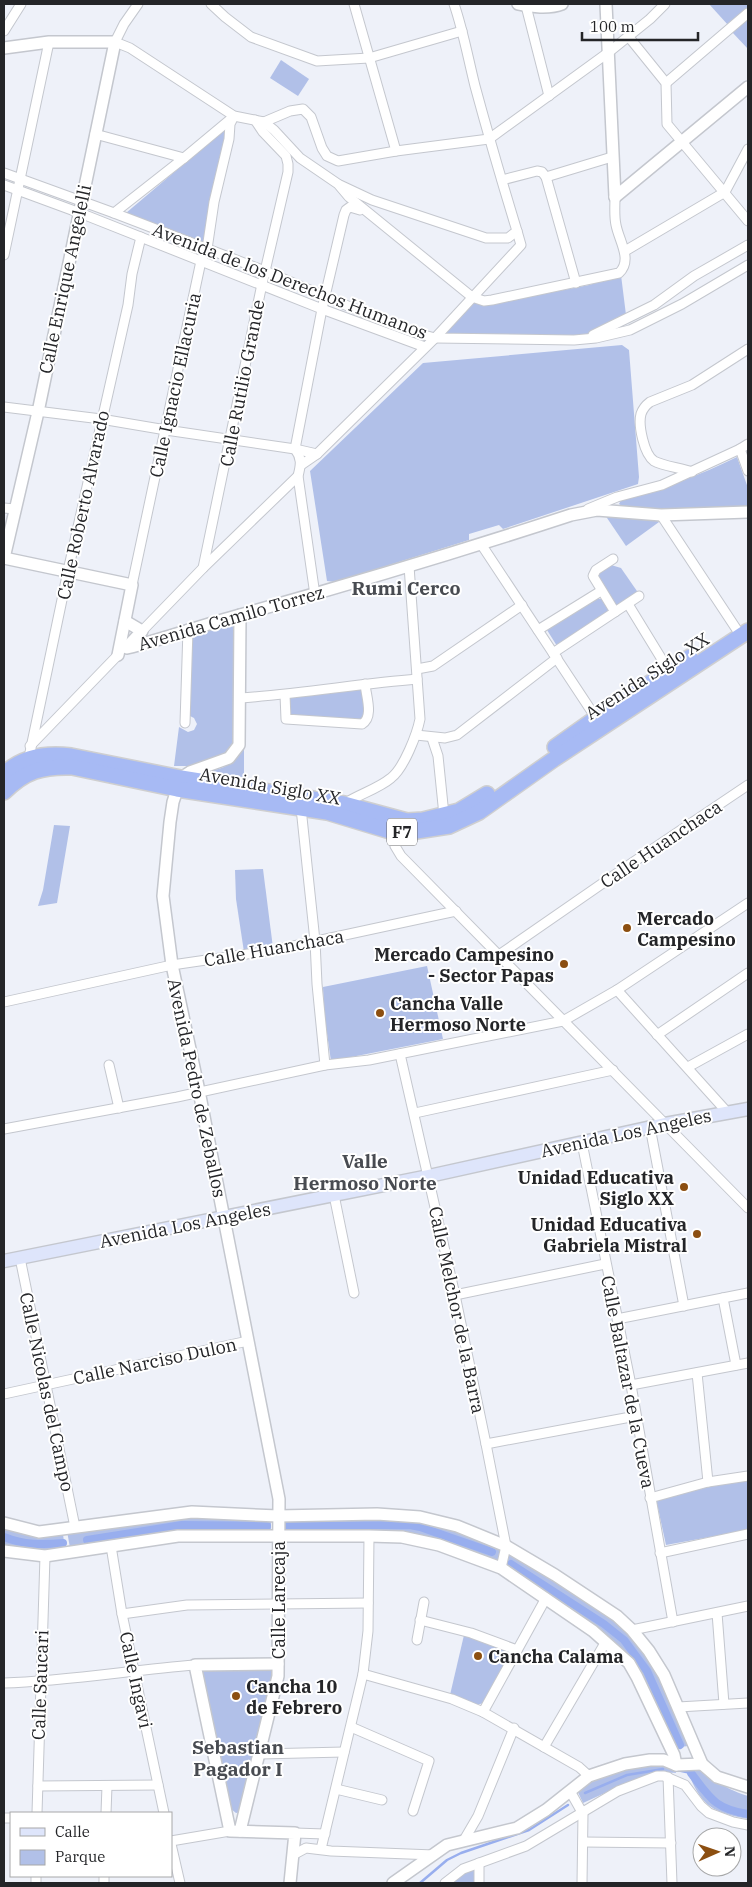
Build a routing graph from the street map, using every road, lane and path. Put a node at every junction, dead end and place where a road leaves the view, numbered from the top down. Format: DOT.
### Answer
graph roads {
  1 [pos="21,4"];
  2 [pos="138,4"];
  3 [pos="211,4"];
  4 [pos="354,4"];
  5 [pos="454,4"];
  6 [pos="562,4"];
  7 [pos="606,4"];
  8 [pos="665,4"];
  9 [pos="522,5"];
  10 [pos="538,5"];
  11 [pos="748,13"];
  12 [pos="4,31"];
  13 [pos="462,31"];
  14 [pos="628,36"];
  15 [pos="49,42"];
  16 [pos="114,42"];
  17 [pos="4,48"];
  18 [pos="609,52"];
  19 [pos="369,58"];
  20 [pos="666,82"];
  21 [pos="748,86"];
  22 [pos="549,96"];
  23 [pos="234,116"];
  24 [pos="260,121"];
  25 [pos="95,134"];
  26 [pos="490,140"];
  27 [pos="682,140"];
  28 [pos="748,150"];
  29 [pos="396,151"];
  30 [pos="612,157"];
  31 [pos="184,158"];
  32 [pos="4,173"];
  33 [pos="546,177"];
  34 [pos="20,179"];
  35 [pos="502,180"];
  36 [pos="338,184"];
  37 [pos="4,185"];
  38 [pos="17,190"];
  39 [pos="725,192"];
  40 [pos="615,197"];
  41 [pos="80,207"];
  42 [pos="114,213"];
  43 [pos="372,217"];
  44 [pos="748,221"];
  45 [pos="517,230"];
  46 [pos="141,237"];
  47 [pos="748,245"];
  48 [pos="207,250"];
  49 [pos="625,251"];
  50 [pos="4,255"];
  51 [pos="201,261"];
  52 [pos="748,264"];
  53 [pos="264,271"];
  54 [pos="262,284"];
  55 [pos="576,284"];
  56 [pos="326,296"];
  57 [pos="472,297"];
  58 [pos="322,309"];
  59 [pos="435,338"];
  60 [pos="586,338"];
  61 [pos="425,347"];
  62 [pos="748,349"];
  63 [pos="4,407"];
  64 [pos="38,412"];
  65 [pos="101,419"];
  66 [pos="166,430"];
  67 [pos="231,440"];
  68 [pos="748,444"];
  69 [pos="295,448"];
  70 [pos="740,450"];
  71 [pos="317,454"];
  72 [pos="301,465"];
  73 [pos="748,471"];
  74 [pos="692,472"];
  75 [pos="298,476"];
  76 [pos="9,508"];
  77 [pos="748,512"];
  78 [pos="571,515"];
  79 [pos="661,515"];
  80 [pos="481,544"];
  81 [pos="4,559"];
  82 [pos="613,559"];
  83 [pos="409,566"];
  84 [pos="203,568"];
  85 [pos="68,572"];
  86 [pos="132,585"];
  87 [pos="601,591"];
  88 [pos="315,595"];
  89 [pos="639,596"];
  90 [pos="628,604"];
  91 [pos="522,605"];
  92 [pos="615,612"];
  93 [pos="240,615"];
  94 [pos="125,621"];
  95 [pos="188,629"];
  96 [pos="743,629"];
  97 [pos="538,630"];
  98 [pos="142,631"];
  99 [pos="123,652"];
  100 [pos="555,656"];
  101 [pos="417,669"];
  102 [pos="669,671"];
  103 [pos="418,679"];
  104 [pos="365,684"];
  105 [pos="285,695"];
  106 [pos="240,698"];
  107 [pos="185,723"];
  108 [pos="599,723"];
  109 [pos="416,735"];
  110 [pos="432,738"];
  111 [pos="30,760"];
  112 [pos="4,774"];
  113 [pos="179,783"];
  114 [pos="748,785"];
  115 [pos="4,792"];
  116 [pos="301,808"];
  117 [pos="342,810"];
  118 [pos="444,815"];
  119 [pos="394,825"];
  120 [pos="748,903"];
  121 [pos="456,911"];
  122 [pos="315,941"];
  123 [pos="499,955"];
  124 [pos="172,966"];
  125 [pos="748,973"];
  126 [pos="617,990"];
  127 [pos="4,1002"];
  128 [pos="563,1021"];
  129 [pos="748,1034"];
  130 [pos="657,1035"];
  131 [pos="400,1054"];
  132 [pos="108,1065"];
  133 [pos="325,1065"];
  134 [pos="688,1067"];
  135 [pos="613,1070"];
  136 [pos="199,1091"];
  137 [pos="119,1108"];
  138 [pos="748,1109"];
  139 [pos="727,1112"];
  140 [pos="414,1113"];
  141 [pos="665,1124"];
  142 [pos="650,1128"];
  143 [pos="4,1129"];
  144 [pos="582,1143"];
  145 [pos="429,1176"];
  146 [pos="334,1195"];
  147 [pos="748,1208"];
  148 [pos="224,1218"];
  149 [pos="20,1258"];
  150 [pos="4,1261"];
  151 [pos="605,1264"];
  152 [pos="354,1293"];
  153 [pos="748,1293"];
  154 [pos="455,1294"];
  155 [pos="724,1298"];
  156 [pos="684,1306"];
  157 [pos="616,1319"];
  158 [pos="248,1341"];
  159 [pos="748,1363"];
  160 [pos="736,1365"];
  161 [pos="696,1372"];
  162 [pos="631,1384"];
  163 [pos="45,1385"];
  164 [pos="4,1394"];
  165 [pos="636,1416"];
  166 [pos="486,1444"];
  167 [pos="748,1476"];
  168 [pos="708,1482"];
  169 [pos="650,1498"];
  170 [pos="278,1516"];
  171 [pos="4,1522"];
  172 [pos="75,1527"];
  173 [pos="748,1534"];
  174 [pos="278,1536"];
  175 [pos="369,1536"];
  176 [pos="111,1546"];
  177 [pos="506,1546"];
  178 [pos="4,1551"];
  179 [pos="660,1553"];
  180 [pos="45,1556"];
  181 [pos="501,1568"];
  182 [pos="546,1598"];
  183 [pos="424,1602"];
  184 [pos="368,1603"];
  185 [pos="278,1605"];
  186 [pos="748,1606"];
  187 [pos="717,1612"];
  188 [pos="122,1614"];
  189 [pos="420,1620"];
  190 [pos="672,1622"];
  191 [pos="632,1630"];
  192 [pos="417,1640"];
  193 [pos="606,1643"];
  194 [pos="517,1650"];
  195 [pos="278,1664"];
  196 [pos="195,1665"];
  197 [pos="134,1670"];
  198 [pos="363,1674"];
  199 [pos="40,1682"];
  200 [pos="4,1683"];
  201 [pos="748,1703"];
  202 [pos="724,1704"];
  203 [pos="678,1707"];
  204 [pos="483,1712"];
  205 [pos="351,1727"];
  206 [pos="514,1728"];
  207 [pos="544,1747"];
  208 [pos="696,1751"];
  209 [pos="344,1752"];
  210 [pos="260,1754"];
  211 [pos="671,1760"];
  212 [pos="702,1764"];
  213 [pos="589,1776"];
  214 [pos="668,1777"];
  215 [pos="158,1785"];
  216 [pos="38,1786"];
  217 [pos="107,1786"];
  218 [pos="748,1787"];
  219 [pos="336,1790"];
  220 [pos="570,1791"];
  221 [pos="382,1800"];
  222 [pos="37,1812"];
  223 [pos="106,1812"];
  224 [pos="164,1812"];
  225 [pos="412,1812"];
  226 [pos="583,1814"];
  227 [pos="748,1825"];
  228 [pos="235,1831"];
  229 [pos="295,1833"];
  230 [pos="325,1834"];
  231 [pos="464,1840"];
  232 [pos="172,1842"];
  233 [pos="584,1842"];
  234 [pos="671,1843"];
  235 [pos="172,1847"];
  236 [pos="321,1849"];
  237 [pos="434,1854"];
  238 [pos="293,1855"];
  239 [pos="479,1863"];
  240 [pos="180,1883"];
  241 [pos="290,1883"];
  242 [pos="393,1883"];
  243 [pos="445,1883"];
  244 [pos="479,1883"];
  245 [pos="582,1883"];
  246 [pos="672,1883"];
  1 -- 12 [label="street"];
  2 -- 16 [label="street, Calle Enrique Angelelli"];
  3 -- 19 [label="street"];
  4 -- 19 [label="street"];
  5 -- 13 [label="street"];
  6 -- 10 [label="street"];
  7 -- 18 [label="street"];
  8 -- 14 [label="street"];
  9 -- 10 [label="street"];
  9 -- 22 [label="street"];
  11 -- 20 [label="street"];
  13 -- 19 [label="street"];
  13 -- 26 [label="street"];
  14 -- 18 [label="street"];
  14 -- 20 [label="street"];
  15 -- 16 [label="street"];
  15 -- 17 [label="street"];
  15 -- 34 [label="street"];
  16 -- 23 [label="street"];
  16 -- 25 [label="street, Calle Enrique Angelelli"];
  18 -- 22 [label="street"];
  18 -- 30 [label="street"];
  19 -- 29 [label="street"];
  20 -- 27 [label="street"];
  21 -- 27 [label="street"];
  22 -- 26 [label="street"];
  23 -- 24 [label="street"];
  23 -- 31 [label="street"];
  23 -- 48 [label="street, Calle Ignacio Ellacuria"];
  24 -- 29 [label="street"];
  24 -- 36 [label="street"];
  24 -- 53 [label="street, Calle Rutilio Grande"];
  25 -- 31 [label="street"];
  25 -- 41 [label="street, Calle Enrique Angelelli"];
  26 -- 29 [label="street"];
  26 -- 35 [label="street"];
  27 -- 39 [label="street"];
  27 -- 40 [label="street"];
  28 -- 39 [label="street"];
  30 -- 33 [label="street"];
  30 -- 40 [label="street"];
  31 -- 42 [label="street"];
  32 -- 34 [label="street, Avenida de los Derechos Humanos"];
  33 -- 35 [label="street"];
  33 -- 55 [label="street"];
  34 -- 38 [label="street"];
  34 -- 41 [label="street, Avenida de los Derechos Humanos"];
  35 -- 45 [label="street"];
  36 -- 43 [label="street"];
  36 -- 45 [label="street"];
  37 -- 38 [label="street, Avenida de los Derechos Humanos"];
  38 -- 41 [label="street, Avenida de los Derechos Humanos"];
  38 -- 50 [label="street"];
  39 -- 44 [label="street"];
  39 -- 49 [label="street"];
  40 -- 49 [label="street"];
  41 -- 42 [label="street, Avenida de los Derechos Humanos"];
  41 -- 46 [label="street, Avenida de los Derechos Humanos"];
  41 -- 64 [label="street, Calle Enrique Angelelli"];
  42 -- 48 [label="street, Avenida de los Derechos Humanos"];
  43 -- 56 [label="street"];
  43 -- 57 [label="street"];
  45 -- 57 [label="street"];
  46 -- 51 [label="street, Avenida de los Derechos Humanos"];
  46 -- 65 [label="street, Calle Roberto Alvarado"];
  47 -- 60 [label="street, Avenida de los Derechos Humanos"];
  48 -- 51 [label="street, Calle Ignacio Ellacuria"];
  48 -- 53 [label="street, Avenida de los Derechos Humanos"];
  49 -- 55 [label="street"];
  51 -- 54 [label="street, Avenida de los Derechos Humanos"];
  51 -- 66 [label="street, Calle Ignacio Ellacuria"];
  52 -- 60 [label="street, Avenida de los Derechos Humanos"];
  53 -- 54 [label="street, Calle Rutilio Grande"];
  53 -- 56 [label="street, Avenida de los Derechos Humanos"];
  54 -- 58 [label="street, Avenida de los Derechos Humanos"];
  54 -- 67 [label="street, Calle Rutilio Grande"];
  55 -- 57 [label="street"];
  56 -- 58 [label="street"];
  56 -- 59 [label="street, Avenida de los Derechos Humanos"];
  57 -- 59 [label="street"];
  58 -- 61 [label="street, Avenida de los Derechos Humanos"];
  58 -- 69 [label="street"];
  59 -- 60 [label="street, Avenida de los Derechos Humanos"];
  59 -- 61 [label="street"];
  61 -- 71 [label="street"];
  62 -- 74 [label="street"];
  63 -- 64 [label="street"];
  64 -- 65 [label="street"];
  64 -- 76 [label="street, Calle Enrique Angelelli"];
  65 -- 66 [label="street"];
  65 -- 85 [label="street, Calle Roberto Alvarado"];
  66 -- 67 [label="street"];
  66 -- 86 [label="street, Calle Ignacio Ellacuria"];
  67 -- 69 [label="street"];
  67 -- 84 [label="street, Calle Rutilio Grande"];
  68 -- 70 [label="street, Avenida Camilo Torrez"];
  69 -- 71 [label="street"];
  69 -- 72 [label="street"];
  70 -- 73 [label="street"];
  70 -- 74 [label="street, Avenida Camilo Torrez"];
  71 -- 72 [label="street"];
  72 -- 75 [label="street"];
  74 -- 78 [label="street, Avenida Camilo Torrez"];
  75 -- 84 [label="street"];
  75 -- 88 [label="street"];
  76 -- 81 [label="street, Calle Enrique Angelelli"];
  77 -- 79 [label="street"];
  78 -- 79 [label="street"];
  78 -- 80 [label="street, Avenida Camilo Torrez"];
  79 -- 96 [label="street"];
  80 -- 83 [label="street, Avenida Camilo Torrez"];
  80 -- 91 [label="street"];
  81 -- 85 [label="street"];
  82 -- 87 [label="street"];
  83 -- 88 [label="street, Avenida Camilo Torrez"];
  83 -- 101 [label="street"];
  84 -- 98 [label="street"];
  85 -- 86 [label="street"];
  85 -- 111 [label="street, Calle Roberto Alvarado"];
  86 -- 94 [label="street, Calle Ignacio Ellacuria"];
  87 -- 92 [label="street"];
  87 -- 97 [label="street"];
  88 -- 93 [label="street, Avenida Camilo Torrez"];
  89 -- 90 [label="street"];
  90 -- 92 [label="street"];
  90 -- 102 [label="street"];
  91 -- 97 [label="street"];
  91 -- 101 [label="street"];
  92 -- 100 [label="street"];
  93 -- 95 [label="street, Avenida Camilo Torrez"];
  93 -- 106 [label="street"];
  94 -- 98 [label="street"];
  94 -- 99 [label="street, Calle Ignacio Ellacuria"];
  95 -- 99 [label="street, Avenida Camilo Torrez"];
  95 -- 107 [label="street"];
  96 -- 102 [label="highway, Avenida Siglo XX / F7"];
  96 -- 108 [label="highway, Avenida Siglo XX / F7"];
  97 -- 100 [label="street"];
  98 -- 99 [label="street"];
  99 -- 111 [label="street, Avenida Camilo Torrez"];
  100 -- 108 [label="street"];
  100 -- 110 [label="street"];
  101 -- 103 [label="street"];
  102 -- 108 [label="highway, Avenida Siglo XX / F7"];
  103 -- 104 [label="street"];
  103 -- 109 [label="street"];
  104 -- 105 [label="street"];
  104 -- 105 [label="street"];
  105 -- 106 [label="street"];
  106 -- 113 [label="street"];
  108 -- 118 [label="highway, Avenida Siglo XX / F7"];
  108 -- 119 [label="highway, Avenida Siglo XX / F7"];
  109 -- 110 [label="street"];
  109 -- 117 [label="street"];
  110 -- 118 [label="street"];
  111 -- 112 [label="highway, Avenida Siglo XX / F7"];
  111 -- 113 [label="highway, Avenida Siglo XX / F7"];
  111 -- 115 [label="highway, Avenida Siglo XX / F7"];
  113 -- 116 [label="highway, Avenida Siglo XX / F7"];
  113 -- 117 [label="highway, Avenida Siglo XX / F7"];
  113 -- 124 [label="street, Avenida Pedro de Zeballos"];
  114 -- 123 [label="street, Calle Huanchaca"];
  116 -- 117 [label="highway, Avenida Siglo XX / F7"];
  116 -- 122 [label="street"];
  117 -- 119 [label="highway, Avenida Siglo XX / F7"];
  118 -- 119 [label="highway, Avenida Siglo XX / F7"];
  119 -- 121 [label="street"];
  120 -- 126 [label="street"];
  121 -- 122 [label="street, Calle Huanchaca"];
  121 -- 123 [label="street"];
  122 -- 124 [label="street, Calle Huanchaca"];
  122 -- 133 [label="street"];
  123 -- 128 [label="street"];
  124 -- 127 [label="street, Calle Huanchaca"];
  124 -- 136 [label="street, Avenida Pedro de Zeballos"];
  125 -- 130 [label="street"];
  126 -- 128 [label="street"];
  126 -- 130 [label="street"];
  128 -- 131 [label="street"];
  128 -- 135 [label="street"];
  129 -- 134 [label="street"];
  130 -- 134 [label="street"];
  131 -- 133 [label="street"];
  131 -- 140 [label="street, Calle Melchor de la Barra"];
  132 -- 137 [label="street"];
  133 -- 136 [label="street"];
  134 -- 139 [label="street"];
  135 -- 140 [label="street"];
  135 -- 141 [label="street"];
  136 -- 137 [label="street"];
  136 -- 148 [label="street, Avenida Pedro de Zeballos"];
  137 -- 143 [label="street"];
  138 -- 139 [label="main road, Avenida Los Angeles"];
  139 -- 141 [label="main road, Avenida Los Angeles"];
  140 -- 145 [label="street, Calle Melchor de la Barra"];
  141 -- 142 [label="main road, Avenida Los Angeles"];
  141 -- 147 [label="street"];
  142 -- 144 [label="main road, Avenida Los Angeles"];
  142 -- 156 [label="street"];
  144 -- 145 [label="main road, Avenida Los Angeles"];
  144 -- 151 [label="street, Calle Baltazar de la Cueva"];
  145 -- 146 [label="main road, Avenida Los Angeles"];
  145 -- 154 [label="street, Calle Melchor de la Barra"];
  146 -- 148 [label="main road, Avenida Los Angeles"];
  146 -- 152 [label="street"];
  148 -- 149 [label="main road, Avenida Los Angeles"];
  148 -- 158 [label="street, Avenida Pedro de Zeballos"];
  149 -- 150 [label="main road, Avenida Los Angeles"];
  149 -- 163 [label="street, Calle Nicolas del Campo"];
  151 -- 154 [label="street"];
  151 -- 157 [label="street, Calle Baltazar de la Cueva"];
  153 -- 155 [label="street"];
  154 -- 166 [label="street, Calle Melchor de la Barra"];
  155 -- 156 [label="street"];
  155 -- 160 [label="street"];
  156 -- 157 [label="street"];
  157 -- 162 [label="street, Calle Baltazar de la Cueva"];
  158 -- 163 [label="street, Calle Narciso Dulon"];
  158 -- 170 [label="street, Avenida Pedro de Zeballos"];
  159 -- 160 [label="street"];
  160 -- 161 [label="street"];
  161 -- 162 [label="street"];
  161 -- 168 [label="street"];
  162 -- 165 [label="street, Calle Baltazar de la Cueva"];
  163 -- 164 [label="street, Calle Narciso Dulon"];
  163 -- 172 [label="street, Calle Nicolas del Campo"];
  165 -- 166 [label="street"];
  165 -- 169 [label="street, Calle Baltazar de la Cueva"];
  166 -- 177 [label="street, Calle Melchor de la Barra"];
  167 -- 168 [label="street"];
  168 -- 169 [label="street"];
  169 -- 179 [label="street, Calle Baltazar de la Cueva"];
  170 -- 172 [label="street"];
  170 -- 174 [label="street, Calle Larecaja"];
  170 -- 177 [label="street"];
  171 -- 172 [label="street"];
  173 -- 179 [label="street"];
  174 -- 175 [label="street"];
  174 -- 176 [label="street"];
  174 -- 185 [label="street, Calle Larecaja"];
  175 -- 181 [label="street"];
  175 -- 184 [label="street"];
  176 -- 180 [label="street"];
  176 -- 188 [label="street, Calle Ingavi"];
  177 -- 181 [label="street, Calle Melchor de la Barra"];
  177 -- 191 [label="street"];
  178 -- 180 [label="street"];
  179 -- 190 [label="street, Calle Baltazar de la Cueva"];
  180 -- 199 [label="street, Calle Saucari"];
  181 -- 182 [label="street"];
  182 -- 193 [label="street"];
  182 -- 194 [label="street"];
  183 -- 189 [label="street"];
  184 -- 185 [label="street"];
  184 -- 198 [label="street"];
  185 -- 188 [label="street"];
  185 -- 195 [label="street, Calle Larecaja"];
  186 -- 187 [label="street"];
  187 -- 190 [label="street"];
  187 -- 202 [label="street"];
  188 -- 197 [label="street, Calle Ingavi"];
  189 -- 192 [label="street"];
  189 -- 194 [label="street"];
  190 -- 191 [label="street"];
  191 -- 203 [label="street"];
  193 -- 207 [label="street"];
  193 -- 211 [label="street"];
  194 -- 204 [label="street"];
  195 -- 196 [label="street"];
  195 -- 210 [label="street, Calle Larecaja"];
  196 -- 197 [label="street"];
  196 -- 228 [label="street"];
  197 -- 199 [label="street"];
  197 -- 215 [label="street, Calle Ingavi"];
  198 -- 204 [label="street"];
  198 -- 205 [label="street"];
  199 -- 200 [label="street"];
  199 -- 216 [label="street, Calle Saucari"];
  201 -- 202 [label="street"];
  202 -- 203 [label="street"];
  203 -- 208 [label="street"];
  204 -- 206 [label="street"];
  205 -- 209 [label="street"];
  205 -- 225 [label="street"];
  206 -- 207 [label="street"];
  206 -- 231 [label="street"];
  207 -- 213 [label="street"];
  208 -- 211 [label="street"];
  208 -- 212 [label="street"];
  209 -- 210 [label="street"];
  209 -- 219 [label="street"];
  210 -- 228 [label="street, Calle Larecaja"];
  211 -- 212 [label="street"];
  211 -- 213 [label="street"];
  212 -- 218 [label="street"];
  213 -- 220 [label="street"];
  214 -- 226 [label="street"];
  214 -- 227 [label="street"];
  214 -- 234 [label="street"];
  215 -- 217 [label="street"];
  215 -- 224 [label="street, Calle Ingavi"];
  216 -- 217 [label="street"];
  216 -- 222 [label="street, Calle Saucari"];
  217 -- 223 [label="street"];
  219 -- 221 [label="street"];
  219 -- 230 [label="street"];
  220 -- 226 [label="street"];
  220 -- 231 [label="street"];
  226 -- 233 [label="street"];
  226 -- 239 [label="street"];
  228 -- 229 [label="street"];
  228 -- 232 [label="street"];
  229 -- 230 [label="street"];
  229 -- 238 [label="street"];
  230 -- 236 [label="street"];
  231 -- 237 [label="street"];
  233 -- 234 [label="street"];
  233 -- 245 [label="street"];
  234 -- 246 [label="street"];
  235 -- 240 [label="street"];
  236 -- 237 [label="street"];
  236 -- 238 [label="street"];
  237 -- 242 [label="street"];
  238 -- 241 [label="street"];
  239 -- 243 [label="street"];
  239 -- 244 [label="street"];
}
